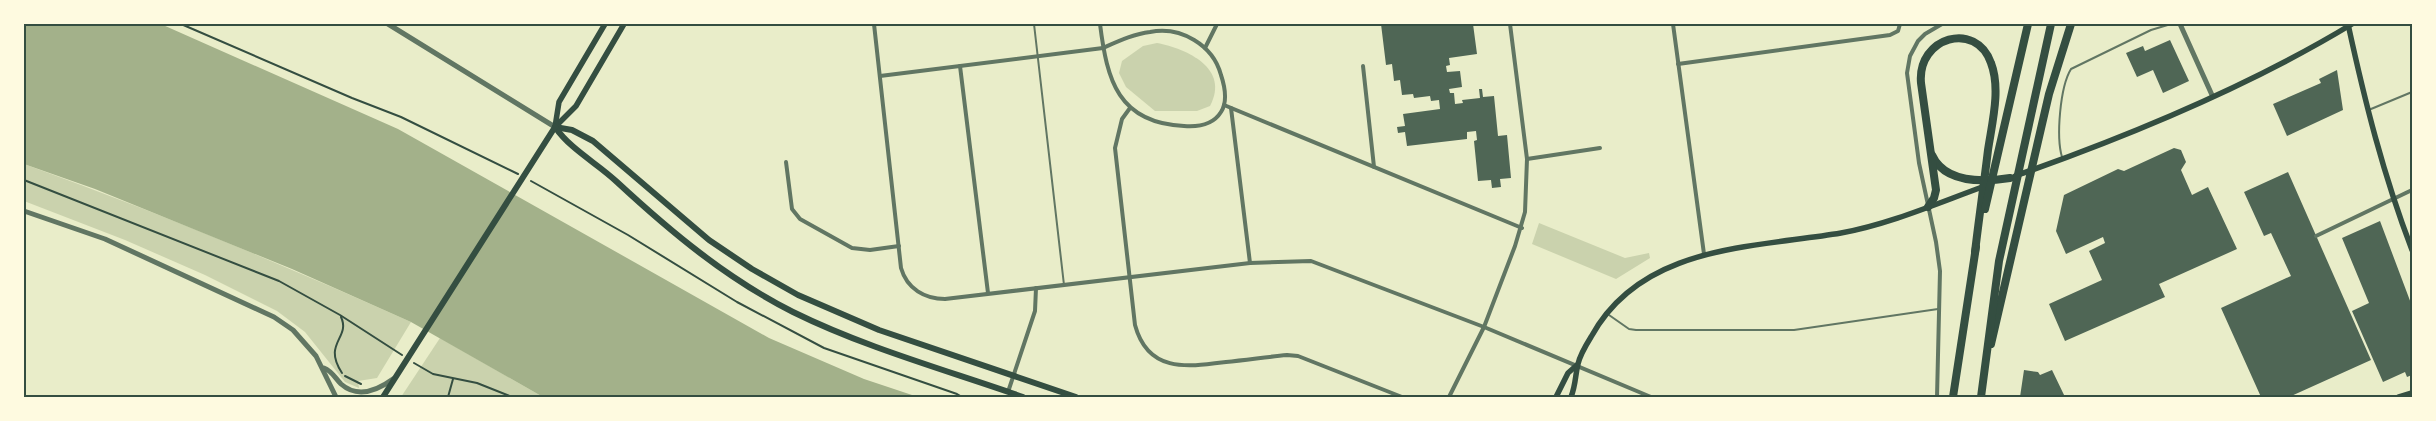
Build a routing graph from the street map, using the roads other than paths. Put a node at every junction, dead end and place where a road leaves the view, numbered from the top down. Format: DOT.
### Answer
graph roads {
  1 [pos="388,24"];
  2 [pos="605,24"];
  3 [pos="624,24"];
  4 [pos="874,24"];
  5 [pos="1034,24"];
  6 [pos="1100,24"];
  7 [pos="1217,24"];
  8 [pos="1510,24"];
  9 [pos="1673,24"];
  10 [pos="1900,24"];
  11 [pos="1942,24"];
  12 [pos="2028,24"];
  13 [pos="2051,24"];
  14 [pos="2071,24"];
  15 [pos="2171,24"];
  16 [pos="2180,24"];
  17 [pos="2349,24"];
  18 [pos="1103,48"];
  19 [pos="1205,48"];
  20 [pos="1038,56"];
  21 [pos="1678,64"];
  22 [pos="960,66"];
  23 [pos="1363,66"];
  24 [pos="880,76"];
  25 [pos="2412,92"];
  26 [pos="2212,95"];
  27 [pos="1224,105"];
  28 [pos="1130,108"];
  29 [pos="1231,108"];
  30 [pos="2367,110"];
  31 [pos="555,127"];
  32 [pos="1928,141"];
  33 [pos="1600,148"];
  34 [pos="1527,159"];
  35 [pos="2063,159"];
  36 [pos="786,162"];
  37 [pos="1374,167"];
  38 [pos="2010,178"];
  39 [pos="2412,190"];
  40 [pos="2393,199"];
  41 [pos="1928,206"];
  42 [pos="24,211"];
  43 [pos="1522,228"];
  44 [pos="2316,236"];
  45 [pos="899,246"];
  46 [pos="2412,250"];
  47 [pos="1975,252"];
  48 [pos="1704,254"];
  49 [pos="1250,263"];
  50 [pos="1130,277"];
  51 [pos="1064,285"];
  52 [pos="1036,288"];
  53 [pos="988,294"];
  54 [pos="1940,309"];
  55 [pos="1607,314"];
  56 [pos="1484,327"];
  57 [pos="1577,365"];
  58 [pos="324,368"];
  59 [pos="1013,376"];
  60 [pos="394,378"];
  61 [pos="1983,379"];
  62 [pos="1008,392"];
  63 [pos="2412,393"];
  64 [pos="336,397"];
  65 [pos="384,397"];
  66 [pos="1023,397"];
  67 [pos="1076,397"];
  68 [pos="1402,397"];
  69 [pos="1449,397"];
  70 [pos="1556,397"];
  71 [pos="1571,397"];
  72 [pos="1651,397"];
  73 [pos="1937,397"];
  74 [pos="1953,397"];
  75 [pos="1981,397"];
  76 [pos="2402,397"];
  1 -- 31 [label="street"];
  2 -- 31 [label="main road"];
  3 -- 31 [label="main road"];
  4 -- 24 [label="street"];
  5 -- 20 [label="lane"];
  6 -- 18 [label="street"];
  7 -- 19 [label="street"];
  8 -- 34 [label="street"];
  9 -- 21 [label="street"];
  10 -- 21 [label="street"];
  11 -- 41 [label="street"];
  12 -- 47 [label="highway"];
  13 -- 61 [label="highway"];
  14 -- 61 [label="highway"];
  15 -- 35 [label="lane"];
  16 -- 26 [label="street"];
  17 -- 26 [label="main road"];
  17 -- 30 [label="main road"];
  18 -- 19 [label="street"];
  18 -- 20 [label="street"];
  18 -- 28 [label="street"];
  19 -- 27 [label="street"];
  20 -- 22 [label="street"];
  20 -- 51 [label="lane"];
  21 -- 48 [label="street"];
  22 -- 24 [label="street"];
  22 -- 53 [label="street"];
  23 -- 37 [label="street"];
  24 -- 45 [label="street"];
  25 -- 30 [label="lane"];
  26 -- 35 [label="main road"];
  27 -- 28 [label="street"];
  27 -- 29 [label="street"];
  28 -- 50 [label="street"];
  29 -- 37 [label="street"];
  29 -- 49 [label="street"];
  30 -- 40 [label="main road"];
  31 -- 59 [label="main road"];
  31 -- 60 [label="main road"];
  31 -- 62 [label="main road"];
  32 -- 38 [label="highway"];
  32 -- 41 [label="highway"];
  32 -- 47 [label="highway"];
  33 -- 34 [label="street"];
  34 -- 43 [label="street"];
  35 -- 38 [label="main road"];
  36 -- 45 [label="street"];
  37 -- 43 [label="street"];
  38 -- 41 [label="main road"];
  39 -- 40 [label="street"];
  40 -- 44 [label="street"];
  40 -- 46 [label="main road"];
  41 -- 48 [label="main road"];
  41 -- 54 [label="street"];
  42 -- 58 [label="street"];
  43 -- 56 [label="street"];
  45 -- 53 [label="street"];
  47 -- 74 [label="highway"];
  48 -- 55 [label="main road"];
  49 -- 50 [label="street"];
  49 -- 56 [label="street"];
  50 -- 51 [label="street"];
  50 -- 68 [label="street"];
  51 -- 52 [label="street"];
  52 -- 53 [label="street"];
  52 -- 59 [label="street"];
  54 -- 55 [label="lane"];
  54 -- 73 [label="street"];
  55 -- 57 [label="main road"];
  56 -- 57 [label="street"];
  56 -- 69 [label="street"];
  57 -- 70 [label="main road"];
  57 -- 71 [label="main road"];
  57 -- 72 [label="street"];
  58 -- 60 [label="street"];
  58 -- 64 [label="street"];
  59 -- 62 [label="street"];
  59 -- 67 [label="main road"];
  60 -- 65 [label="main road"];
  61 -- 75 [label="highway"];
  62 -- 66 [label="main road"];
  63 -- 76 [label="main road"];
}
